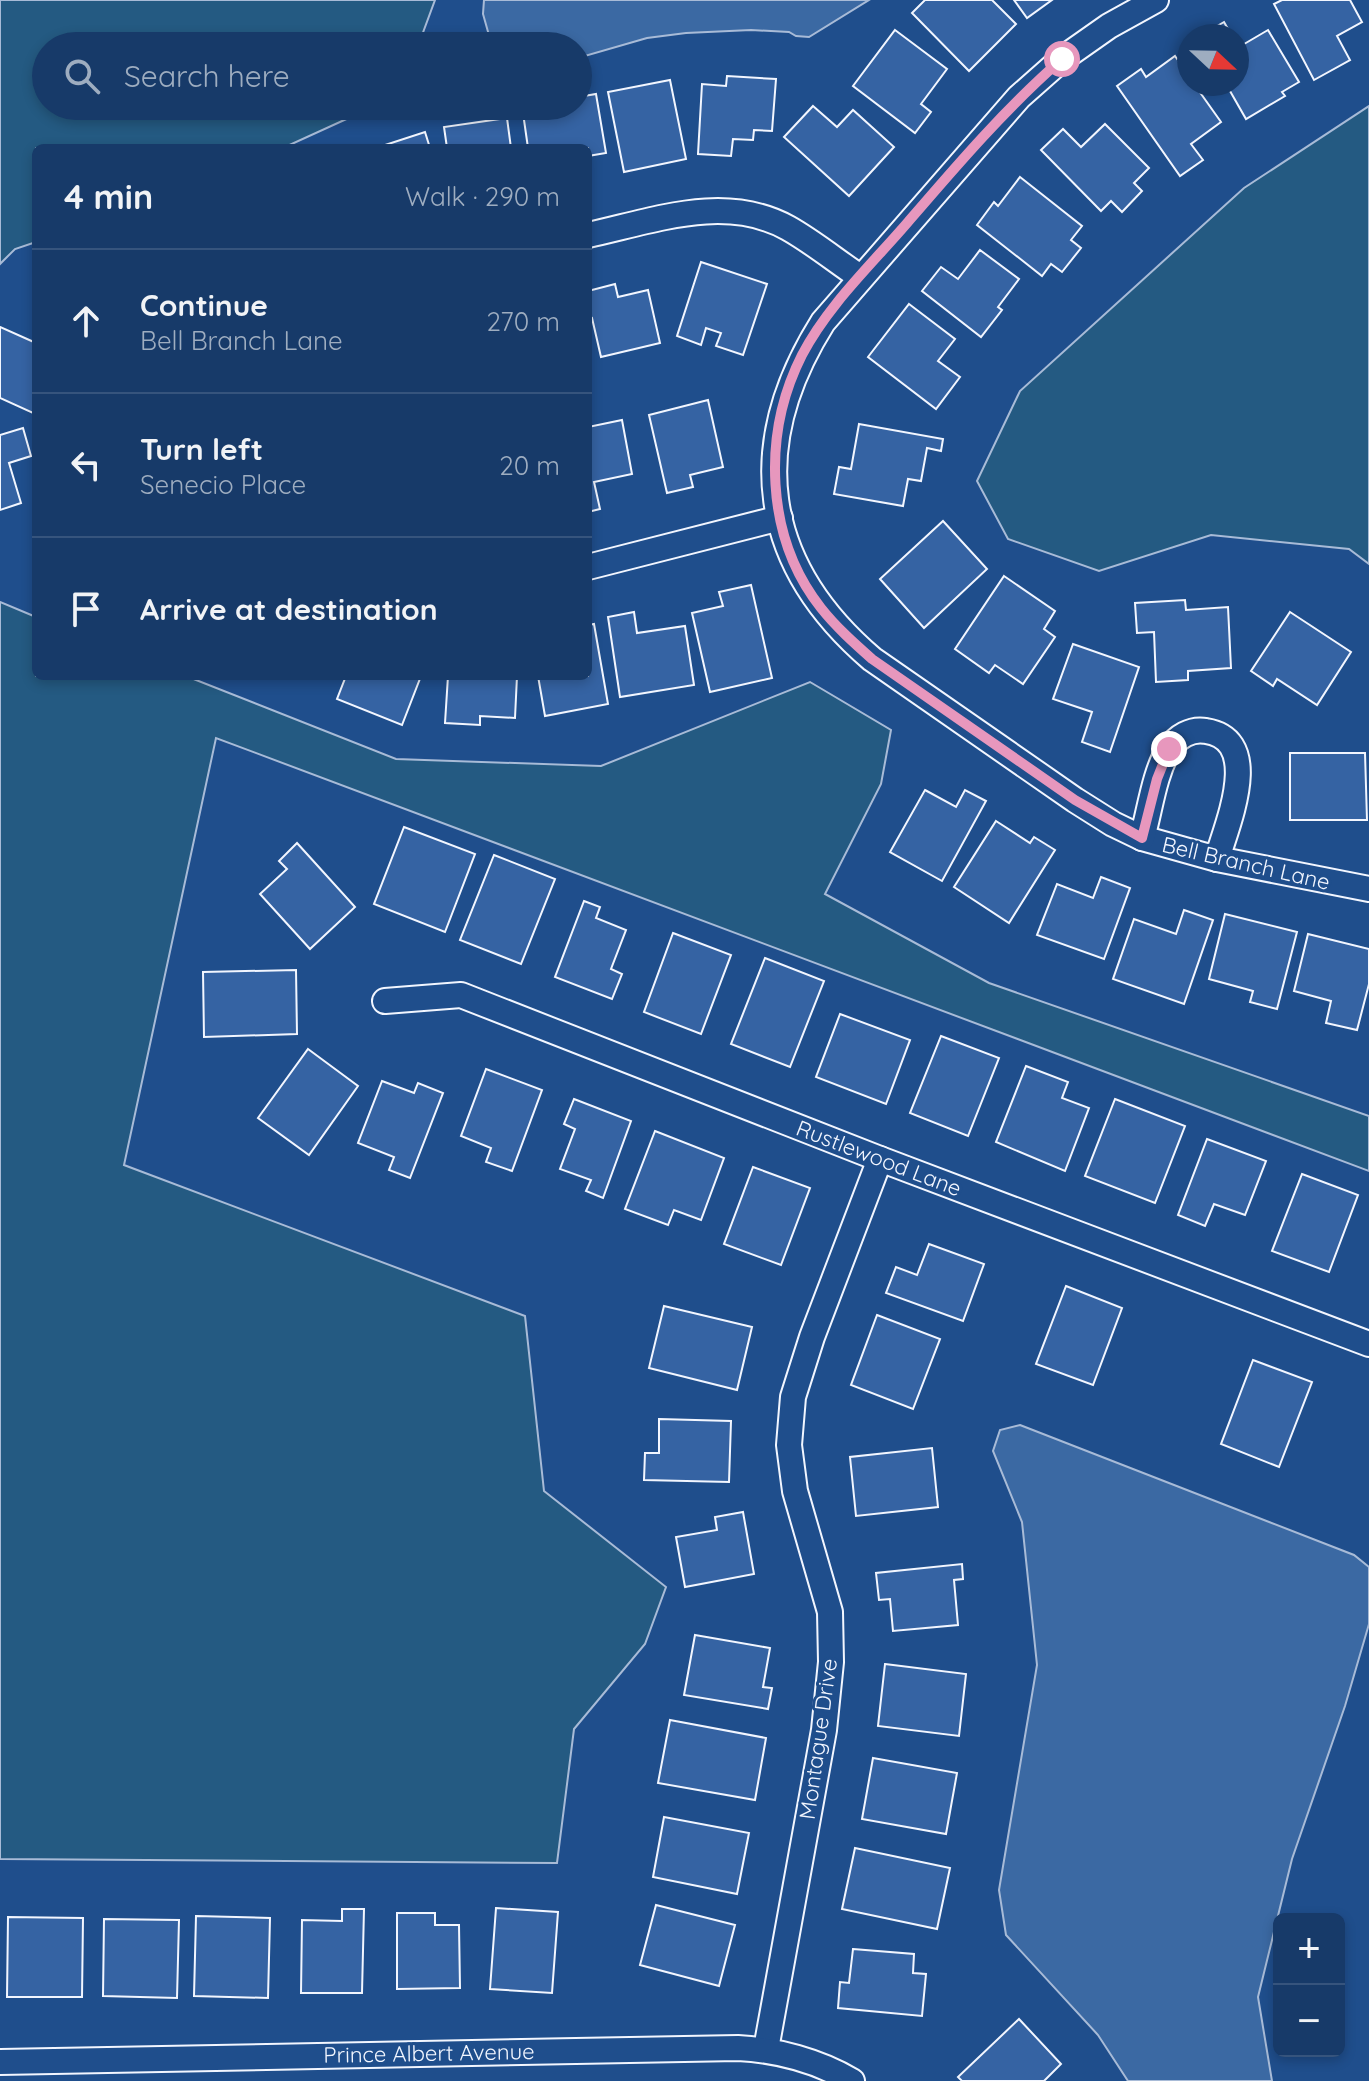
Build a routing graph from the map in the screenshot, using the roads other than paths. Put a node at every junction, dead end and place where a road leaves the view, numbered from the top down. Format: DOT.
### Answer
graph roads {
  1 [pos="1156,0"];
  2 [pos="592,234"];
  3 [pos="860,277"];
  4 [pos="780,518"];
  5 [pos="592,566"];
  6 [pos="1142,838"];
  7 [pos="1217,859"];
  8 [pos="1369,889"];
  9 [pos="385,1001"];
  10 [pos="880,1159"];
  11 [pos="1369,1344"];
  12 [pos="766,2049"];
  13 [pos="0,2062"];
  14 [pos="852,2081"];
  1 -- 3 [label="street, Bell Branch Lane"];
  2 -- 3 [label="street"];
  3 -- 4 [label="street, Bell Branch Lane"];
  4 -- 5 [label="street"];
  4 -- 6 [label="street, Bell Branch Lane"];
  6 -- 7 [label="street, Bell Branch Lane"];
  6 -- 7 [label="street"];
  7 -- 8 [label="street, Bell Branch Lane"];
  9 -- 10 [label="street, Rustlewood Lane"];
  10 -- 11 [label="street, Rustlewood Lane"];
  10 -- 12 [label="street, Montague Drive"];
  12 -- 13 [label="street, Prince Albert Avenue"];
  12 -- 14 [label="street, Prince Albert Avenue"];
}
